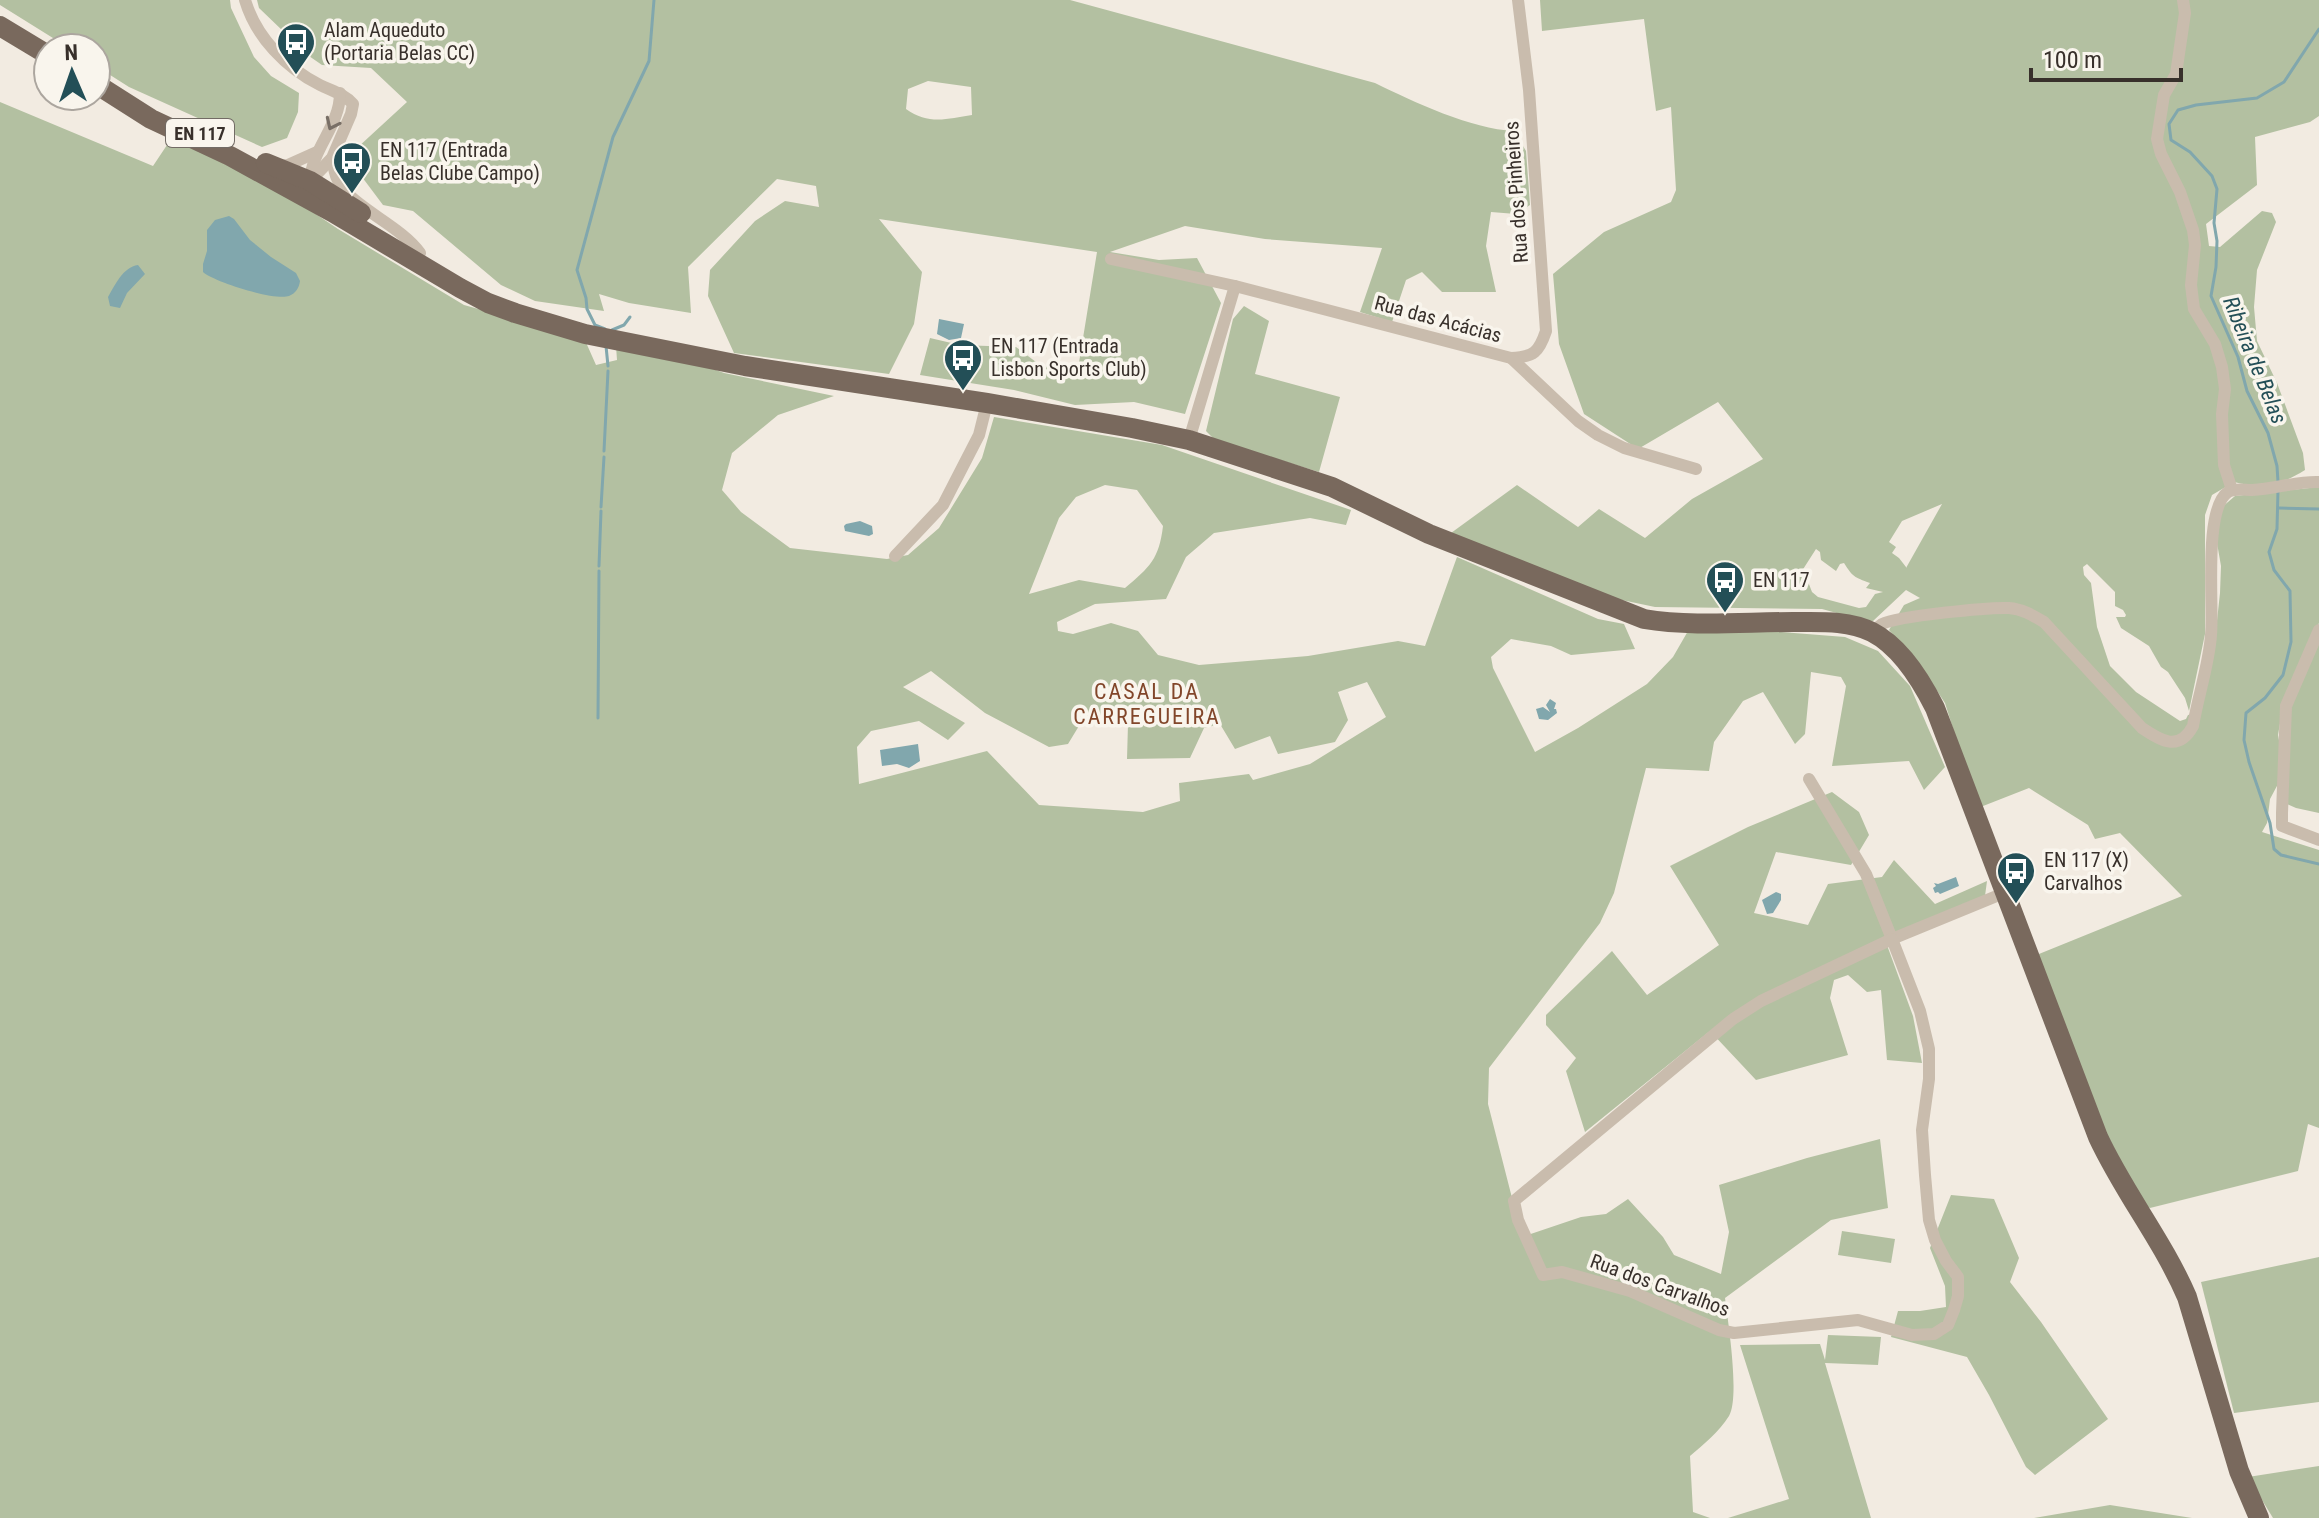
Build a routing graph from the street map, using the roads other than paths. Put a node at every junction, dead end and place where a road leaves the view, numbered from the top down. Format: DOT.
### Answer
graph roads {
  1 [pos="245,0"];
  2 [pos="1518,0"];
  3 [pos="2183,0"];
  4 [pos="0,26"];
  5 [pos="32,45"];
  6 [pos="112,93"];
  7 [pos="340,93"];
  8 [pos="123,100"];
  9 [pos="317,152"];
  10 [pos="230,156"];
  11 [pos="332,158"];
  12 [pos="276,166"];
  13 [pos="310,181"];
  14 [pos="322,206"];
  15 [pos="420,253"];
  16 [pos="1111,259"];
  17 [pos="1235,286"];
  18 [pos="515,313"];
  19 [pos="1511,358"];
  20 [pos="987,403"];
  21 [pos="1189,440"];
  22 [pos="1696,469"];
  23 [pos="2319,482"];
  24 [pos="2232,490"];
  25 [pos="895,556"];
  26 [pos="2319,630"];
  27 [pos="1873,633"];
  28 [pos="1809,779"];
  29 [pos="2319,840"];
  30 [pos="2004,893"];
  31 [pos="1892,939"];
  32 [pos="2259,1518"];
  1 -- 7 [label="street"];
  2 -- 19 [label="street, Rua dos Pinheiros"];
  3 -- 24 [label="street"];
  4 -- 5 [label="main road"];
  6 -- 8 [label="main road, EN 117"];
  7 -- 9 [label="street, one-way"];
  7 -- 11 [label="street"];
  8 -- 10 [label="main road, EN 117"];
  8 -- 12 [label="main road, EN 117"];
  9 -- 12 [label="street"];
  9 -- 13 [label="street"];
  10 -- 13 [label="main road"];
  10 -- 14 [label="main road, EN 117"];
  11 -- 13 [label="street"];
  11 -- 15 [label="street"];
  12 -- 13 [label="main road, EN 117"];
  13 -- 14 [label="main road"];
  13 -- 15 [label="main road, EN 117"];
  14 -- 18 [label="main road, EN 117"];
  15 -- 18 [label="main road, EN 117"];
  16 -- 17 [label="street, Rua das Acácias"];
  17 -- 19 [label="street, Rua das Acácias"];
  17 -- 21 [label="street"];
  18 -- 20 [label="main road, EN 117"];
  19 -- 22 [label="street, Rua das Acácias"];
  20 -- 21 [label="main road, EN 117"];
  20 -- 25 [label="street"];
  21 -- 27 [label="main road, EN 117"];
  23 -- 24 [label="street"];
  24 -- 27 [label="street"];
  26 -- 29 [label="street"];
  27 -- 30 [label="main road, EN 117"];
  28 -- 31 [label="street"];
  30 -- 31 [label="street, Rua dos Carvalhos"];
  30 -- 32 [label="main road, EN 117"];
  31 -- 31 [label="street, Rua dos Carvalhos"];
}
